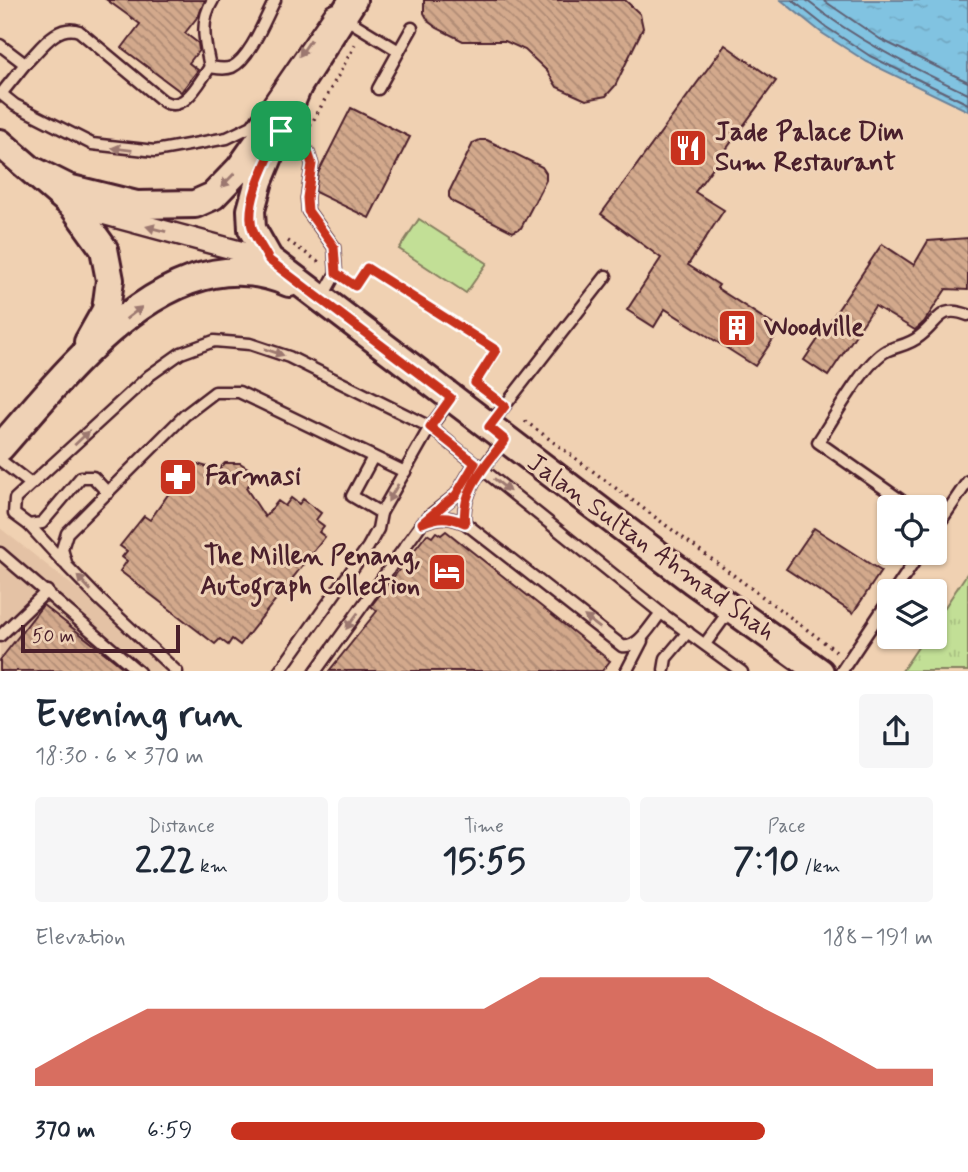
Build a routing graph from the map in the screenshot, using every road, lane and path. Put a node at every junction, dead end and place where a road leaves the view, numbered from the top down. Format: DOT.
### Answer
graph roads {
  1 [pos="213,0"];
  2 [pos="275,0"];
  3 [pos="353,13"];
  4 [pos="412,29"];
  5 [pos="0,45"];
  6 [pos="399,51"];
  7 [pos="25,64"];
  8 [pos="210,67"];
  9 [pos="298,86"];
  10 [pos="377,89"];
  11 [pos="1,94"];
  12 [pos="290,138"];
  13 [pos="0,143"];
  14 [pos="36,172"];
  15 [pos="74,206"];
  16 [pos="275,248"];
  17 [pos="336,273"];
  18 [pos="606,276"];
  19 [pos="319,297"];
  20 [pos="968,315"];
  21 [pos="81,356"];
  22 [pos="451,398"];
  23 [pos="500,424"];
  24 [pos="430,427"];
  25 [pos="0,448"];
  26 [pos="373,457"];
  27 [pos="0,460"];
  28 [pos="479,466"];
  29 [pos="405,472"];
  30 [pos="968,481"];
  31 [pos="31,484"];
  32 [pos="108,493"];
  33 [pos="893,495"];
  34 [pos="947,511"];
  35 [pos="382,513"];
  36 [pos="422,523"];
  37 [pos="465,523"];
  38 [pos="29,525"];
  39 [pos="0,553"];
  40 [pos="67,566"];
  41 [pos="47,592"];
  42 [pos="731,608"];
  43 [pos="662,614"];
  44 [pos="877,618"];
  45 [pos="688,632"];
  46 [pos="0,636"];
  47 [pos="705,644"];
  48 [pos="622,646"];
  49 [pos="849,660"];
  50 [pos="627,670"];
  51 [pos="139,671"];
  52 [pos="177,671"];
  53 [pos="279,671"];
  54 [pos="315,671"];
  55 [pos="664,671"];
  56 [pos="742,671"];
  57 [pos="820,671"];
  58 [pos="841,671"];
  1 -- 8 [label="lane"];
  2 -- 8 [label="lane"];
  3 -- 6 [label="lane"];
  3 -- 9 [label="main road"];
  3 -- 11 [label="lane, one-way"];
  3 -- 12 [label="path"];
  4 -- 6 [label="lane"];
  5 -- 7 [label="lane"];
  6 -- 10 [label="lane"];
  7 -- 8 [label="lane"];
  7 -- 11 [label="lane"];
  9 -- 12 [label="main road, Jalan Sultan Ahmad Shah"];
  9 -- 14 [label="main road, one-way"];
  12 -- 16 [label="main road, Jalan Sultan Ahmad Shah"];
  12 -- 17 [label="lane"];
  13 -- 14 [label="main road"];
  14 -- 15 [label="main road"];
  16 -- 15 [label="street, one-way"];
  15 -- 21 [label="main road"];
  16 -- 17 [label="path"];
  16 -- 19 [label="main road, Jalan Sultan Ahmad Shah"];
  17 -- 19 [label="lane"];
  17 -- 23 [label="path"];
  18 -- 23 [label="lane"];
  21 -- 19 [label="main road, Jalan Sultan Ahmad Shah, one-way"];
  19 -- 22 [label="main road, Jalan Sultan Ahmad Shah"];
  20 -- 33 [label="lane"];
  21 -- 25 [label="main road"];
  22 -- 23 [label="main road, Jalan Sultan Ahmad Shah"];
  22 -- 24 [label="lane"];
  23 -- 28 [label="lane"];
  23 -- 42 [label="main road, Jalan Sultan Ahmad Shah"];
  23 -- 49 [label="path"];
  24 -- 28 [label="lane"];
  24 -- 29 [label="lane"];
  31 -- 24 [label="lane, one-way"];
  26 -- 29 [label="lane"];
  26 -- 32 [label="lane"];
  26 -- 35 [label="lane"];
  27 -- 31 [label="lane"];
  28 -- 36 [label="lane"];
  28 -- 37 [label="lane"];
  28 -- 43 [label="lane, one-way"];
  29 -- 35 [label="lane, one-way"];
  30 -- 34 [label="lane"];
  31 -- 38 [label="lane"];
  32 -- 38 [label="lane"];
  32 -- 40 [label="lane"];
  35 -- 53 [label="lane"];
  36 -- 37 [label="lane"];
  36 -- 54 [label="lane, one-way"];
  48 -- 37 [label="lane, one-way"];
  38 -- 40 [label="lane"];
  39 -- 41 [label="lane"];
  52 -- 40 [label="lane, one-way"];
  41 -- 46 [label="lane"];
  41 -- 51 [label="lane"];
  42 -- 47 [label="lane"];
  42 -- 57 [label="main road, Jalan Sultan Ahmad Shah"];
  43 -- 45 [label="lane"];
  43 -- 48 [label="lane"];
  43 -- 50 [label="lane"];
  44 -- 49 [label="lane"];
  45 -- 47 [label="lane"];
  45 -- 55 [label="lane"];
  47 -- 56 [label="lane"];
  48 -- 50 [label="lane"];
  49 -- 58 [label="lane"];
}
